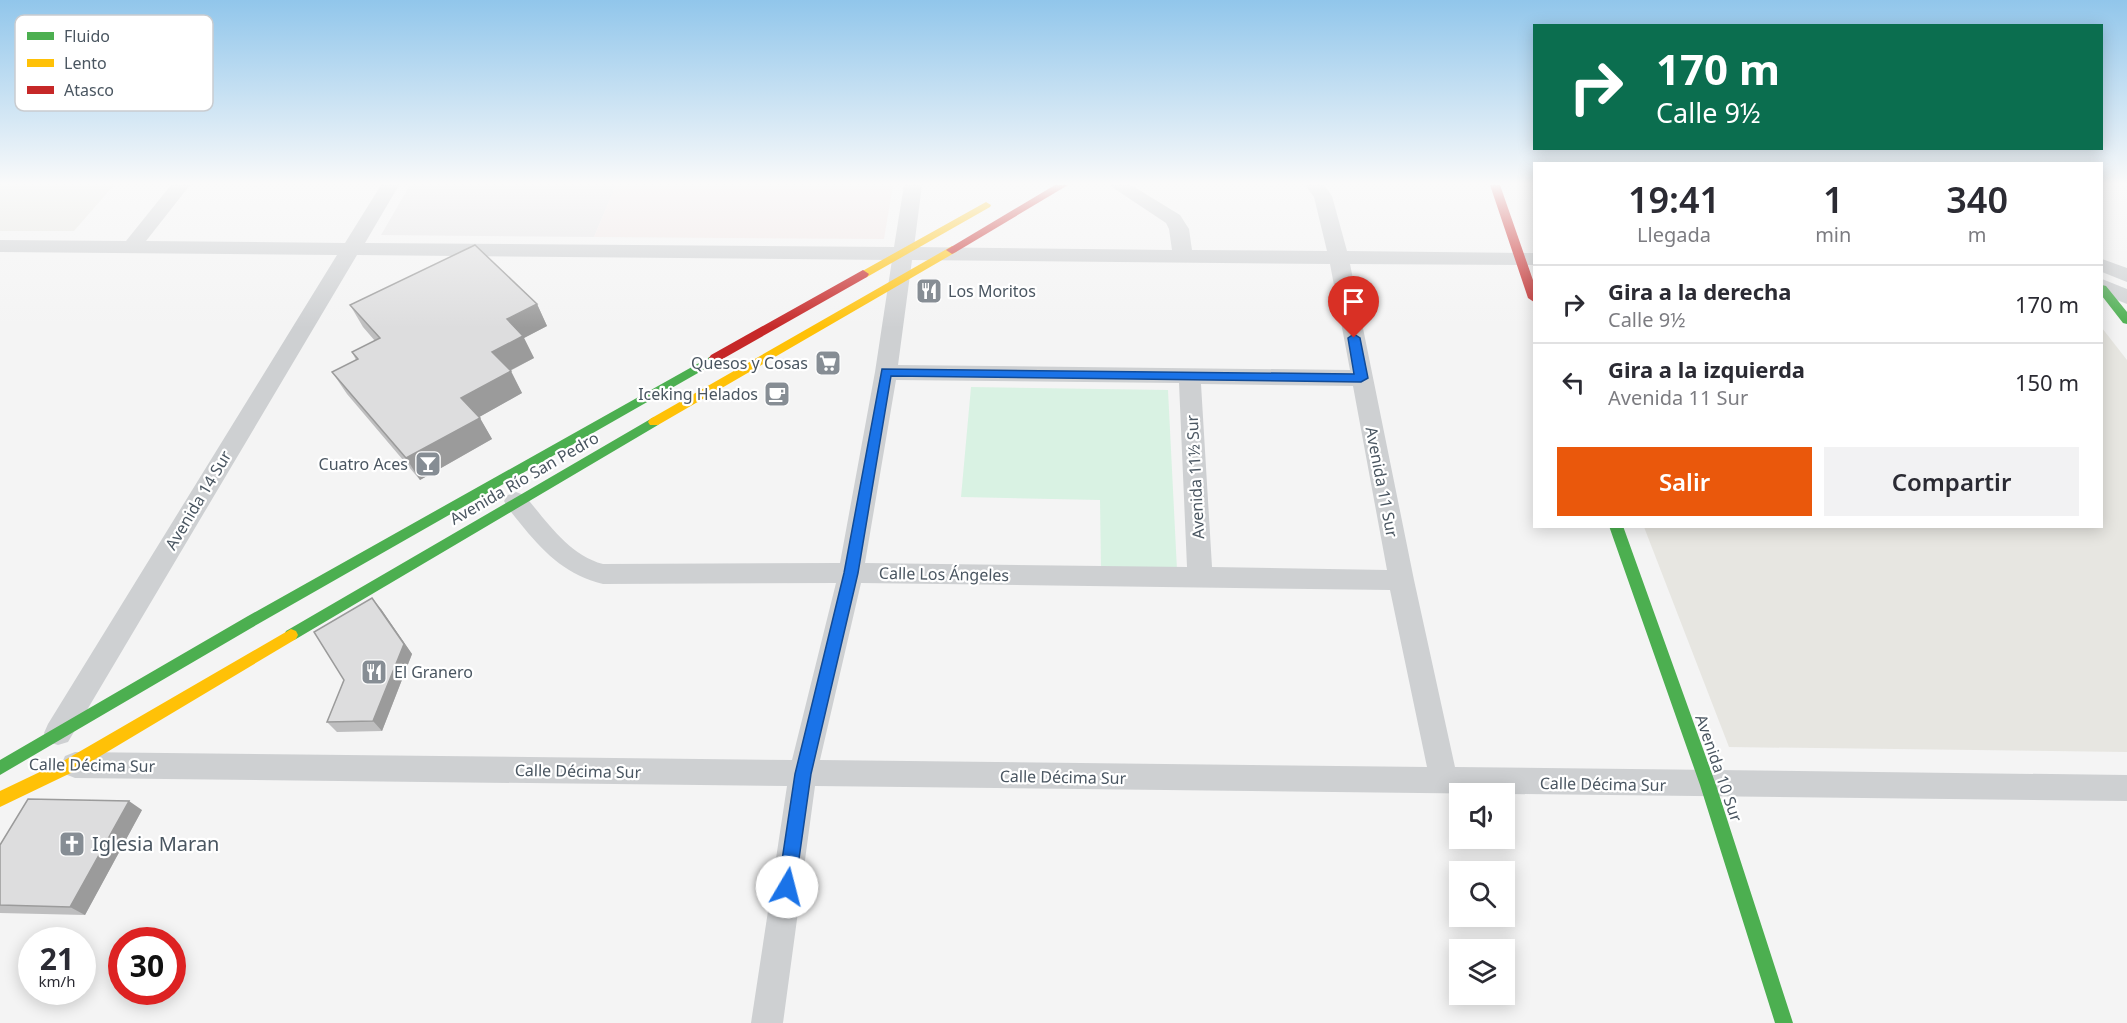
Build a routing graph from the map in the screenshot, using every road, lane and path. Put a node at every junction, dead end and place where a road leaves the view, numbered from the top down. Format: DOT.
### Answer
graph roads {
  1 [pos="143,233"];
  2 [pos="360,233"];
  3 [pos="905,233"];
  4 [pos="938,233"];
  5 [pos="984,233"];
  6 [pos="1180,233"];
  7 [pos="1332,233"];
  8 [pos="1516,233"];
  9 [pos="0,246"];
  10 [pos="132,246"];
  11 [pos="351,248"];
  12 [pos="902,253"];
  13 [pos="949,254"];
  14 [pos="1183,256"];
  15 [pos="1339,258"];
  16 [pos="1528,259"];
  17 [pos="2103,265"];
  18 [pos="2103,265"];
  19 [pos="2127,265"];
  20 [pos="2127,275"];
  21 [pos="898,283"];
  22 [pos="2103,287"];
  23 [pos="2103,288"];
  24 [pos="1533,292"];
  25 [pos="2127,297"];
  26 [pos="2127,320"];
  27 [pos="886,372"];
  28 [pos="1190,377"];
  29 [pos="1361,378"];
  30 [pos="516,501"];
  31 [pos="1617,528"];
  32 [pos="851,573"];
  33 [pos="1200,578"];
  34 [pos="1401,580"];
  35 [pos="57,734"];
  36 [pos="34,765"];
  37 [pos="71,765"];
  38 [pos="2,766"];
  39 [pos="803,774"];
  40 [pos="1444,782"];
  41 [pos="1708,785"];
  42 [pos="2127,788"];
  43 [pos="4,801"];
  44 [pos="767,1023"];
  45 [pos="1784,1023"];
  1 -- 10 [label="street"];
  2 -- 11 [label="street, Avenida 14 Sur"];
  3 -- 12 [label="street"];
  4 -- 12 [label="main road, Avenida Río San Pedro"];
  5 -- 13 [label="main road, Avenida Río San Pedro"];
  6 -- 14 [label="street"];
  7 -- 15 [label="street, Avenida 11 Sur"];
  8 -- 16 [label="main road"];
  9 -- 10 [label="street"];
  10 -- 11 [label="street"];
  11 -- 12 [label="street"];
  11 -- 35 [label="street, Avenida 14 Sur"];
  12 -- 13 [label="street"];
  12 -- 21 [label="street"];
  12 -- 35 [label="main road, Avenida Río San Pedro"];
  13 -- 14 [label="street"];
  13 -- 21 [label="main road, Avenida Río San Pedro"];
  14 -- 15 [label="street"];
  15 -- 16 [label="street"];
  15 -- 29 [label="street, Avenida 11 Sur"];
  16 -- 24 [label="main road"];
  17 -- 19 [label="street"];
  18 -- 20 [label="street"];
  21 -- 27 [label="street"];
  21 -- 30 [label="main road, Avenida Río San Pedro"];
  22 -- 25 [label="street"];
  23 -- 26 [label="main road"];
  27 -- 28 [label="street"];
  27 -- 32 [label="street"];
  28 -- 29 [label="street"];
  28 -- 33 [label="street, Avenida 11½ Sur"];
  29 -- 34 [label="street, Avenida 11 Sur"];
  30 -- 32 [label="street, Calle Los Ángeles"];
  30 -- 37 [label="main road, Avenida Río San Pedro"];
  31 -- 41 [label="main road, Avenida 10 Sur"];
  32 -- 33 [label="street, Calle Los Ángeles"];
  32 -- 39 [label="street"];
  33 -- 34 [label="street, Calle Los Ángeles"];
  34 -- 40 [label="street, Avenida 11 Sur"];
  35 -- 36 [label="street, Avenida 14 Sur"];
  35 -- 38 [label="main road, Avenida Río San Pedro"];
  36 -- 37 [label="street, Calle Décima Sur"];
  36 -- 38 [label="street, Calle Décima Sur"];
  36 -- 43 [label="street, Avenida 14 Sur"];
  37 -- 39 [label="street, Calle Décima Sur"];
  37 -- 43 [label="main road, Avenida Río San Pedro"];
  39 -- 40 [label="street, Calle Décima Sur"];
  39 -- 44 [label="street"];
  40 -- 41 [label="street, Calle Décima Sur"];
  41 -- 42 [label="street, Calle Décima Sur"];
  41 -- 45 [label="main road, Avenida 10 Sur"];
}
